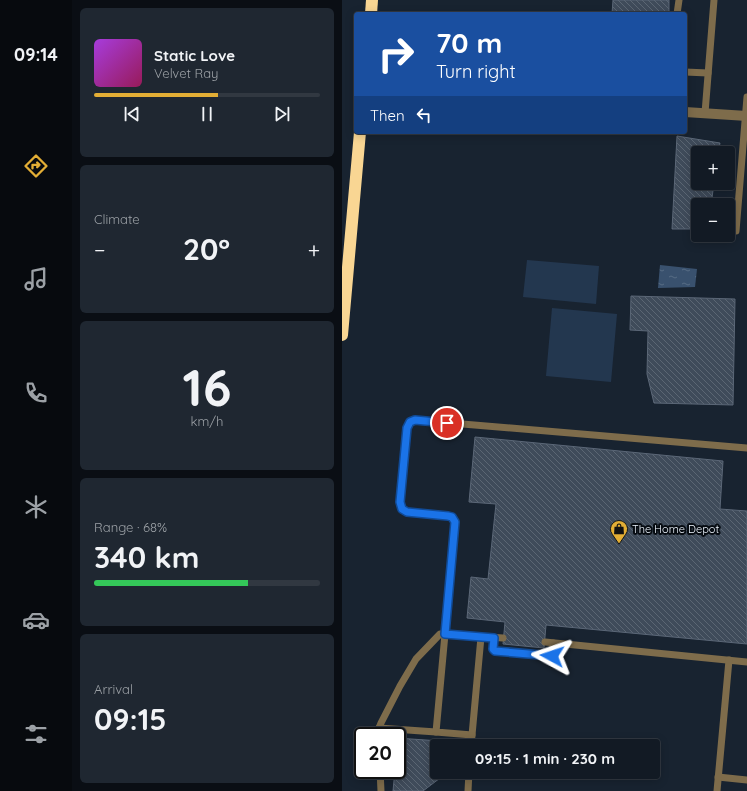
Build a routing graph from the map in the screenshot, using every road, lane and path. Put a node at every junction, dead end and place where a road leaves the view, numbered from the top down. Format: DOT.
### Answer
graph roads {
  1 [pos="372,0"];
  2 [pos="679,0"];
  3 [pos="714,0"];
  4 [pos="371,12"];
  5 [pos="678,12"];
  6 [pos="687,72"];
  7 [pos="708,73"];
  8 [pos="747,96"];
  9 [pos="687,112"];
  10 [pos="705,113"];
  11 [pos="746,116"];
  12 [pos="360,134"];
  13 [pos="736,231"];
  14 [pos="342,335"];
  15 [pos="747,448"];
  16 [pos="445,634"];
  17 [pos="481,637"];
  18 [pos="494,638"];
  19 [pos="503,638"];
  20 [pos="545,642"];
  21 [pos="553,643"];
  22 [pos="729,660"];
  23 [pos="747,662"];
  24 [pos="380,727"];
  25 [pos="406,730"];
  26 [pos="436,732"];
  27 [pos="472,735"];
  28 [pos="472,739"];
  29 [pos="718,777"];
  30 [pos="380,779"];
  31 [pos="468,779"];
  32 [pos="747,780"];
  33 [pos="466,790"];
  34 [pos="381,791"];
  35 [pos="717,791"];
  1 -- 4 [label="highway"];
  2 -- 5 [label="lane"];
  3 -- 7 [label="lane"];
  6 -- 7 [label="lane"];
  7 -- 10 [label="lane"];
  8 -- 11 [label="lane"];
  9 -- 10 [label="street"];
  10 -- 11 [label="street"];
  11 -- 13 [label="lane"];
  12 -- 14 [label="highway"];
  15 -- 16 [label="lane"];
  16 -- 17 [label="lane"];
  16 -- 24 [label="lane"];
  16 -- 26 [label="lane"];
  17 -- 18 [label="lane"];
  17 -- 27 [label="lane"];
  18 -- 19 [label="lane"];
  18 -- 21 [label="lane"];
  20 -- 21 [label="lane"];
  21 -- 22 [label="lane"];
  22 -- 23 [label="lane"];
  22 -- 29 [label="lane"];
  25 -- 26 [label="lane"];
  26 -- 27 [label="lane"];
  27 -- 28 [label="lane"];
  29 -- 32 [label="lane"];
  29 -- 35 [label="lane"];
  30 -- 34 [label="lane"];
  31 -- 33 [label="lane"];
}
